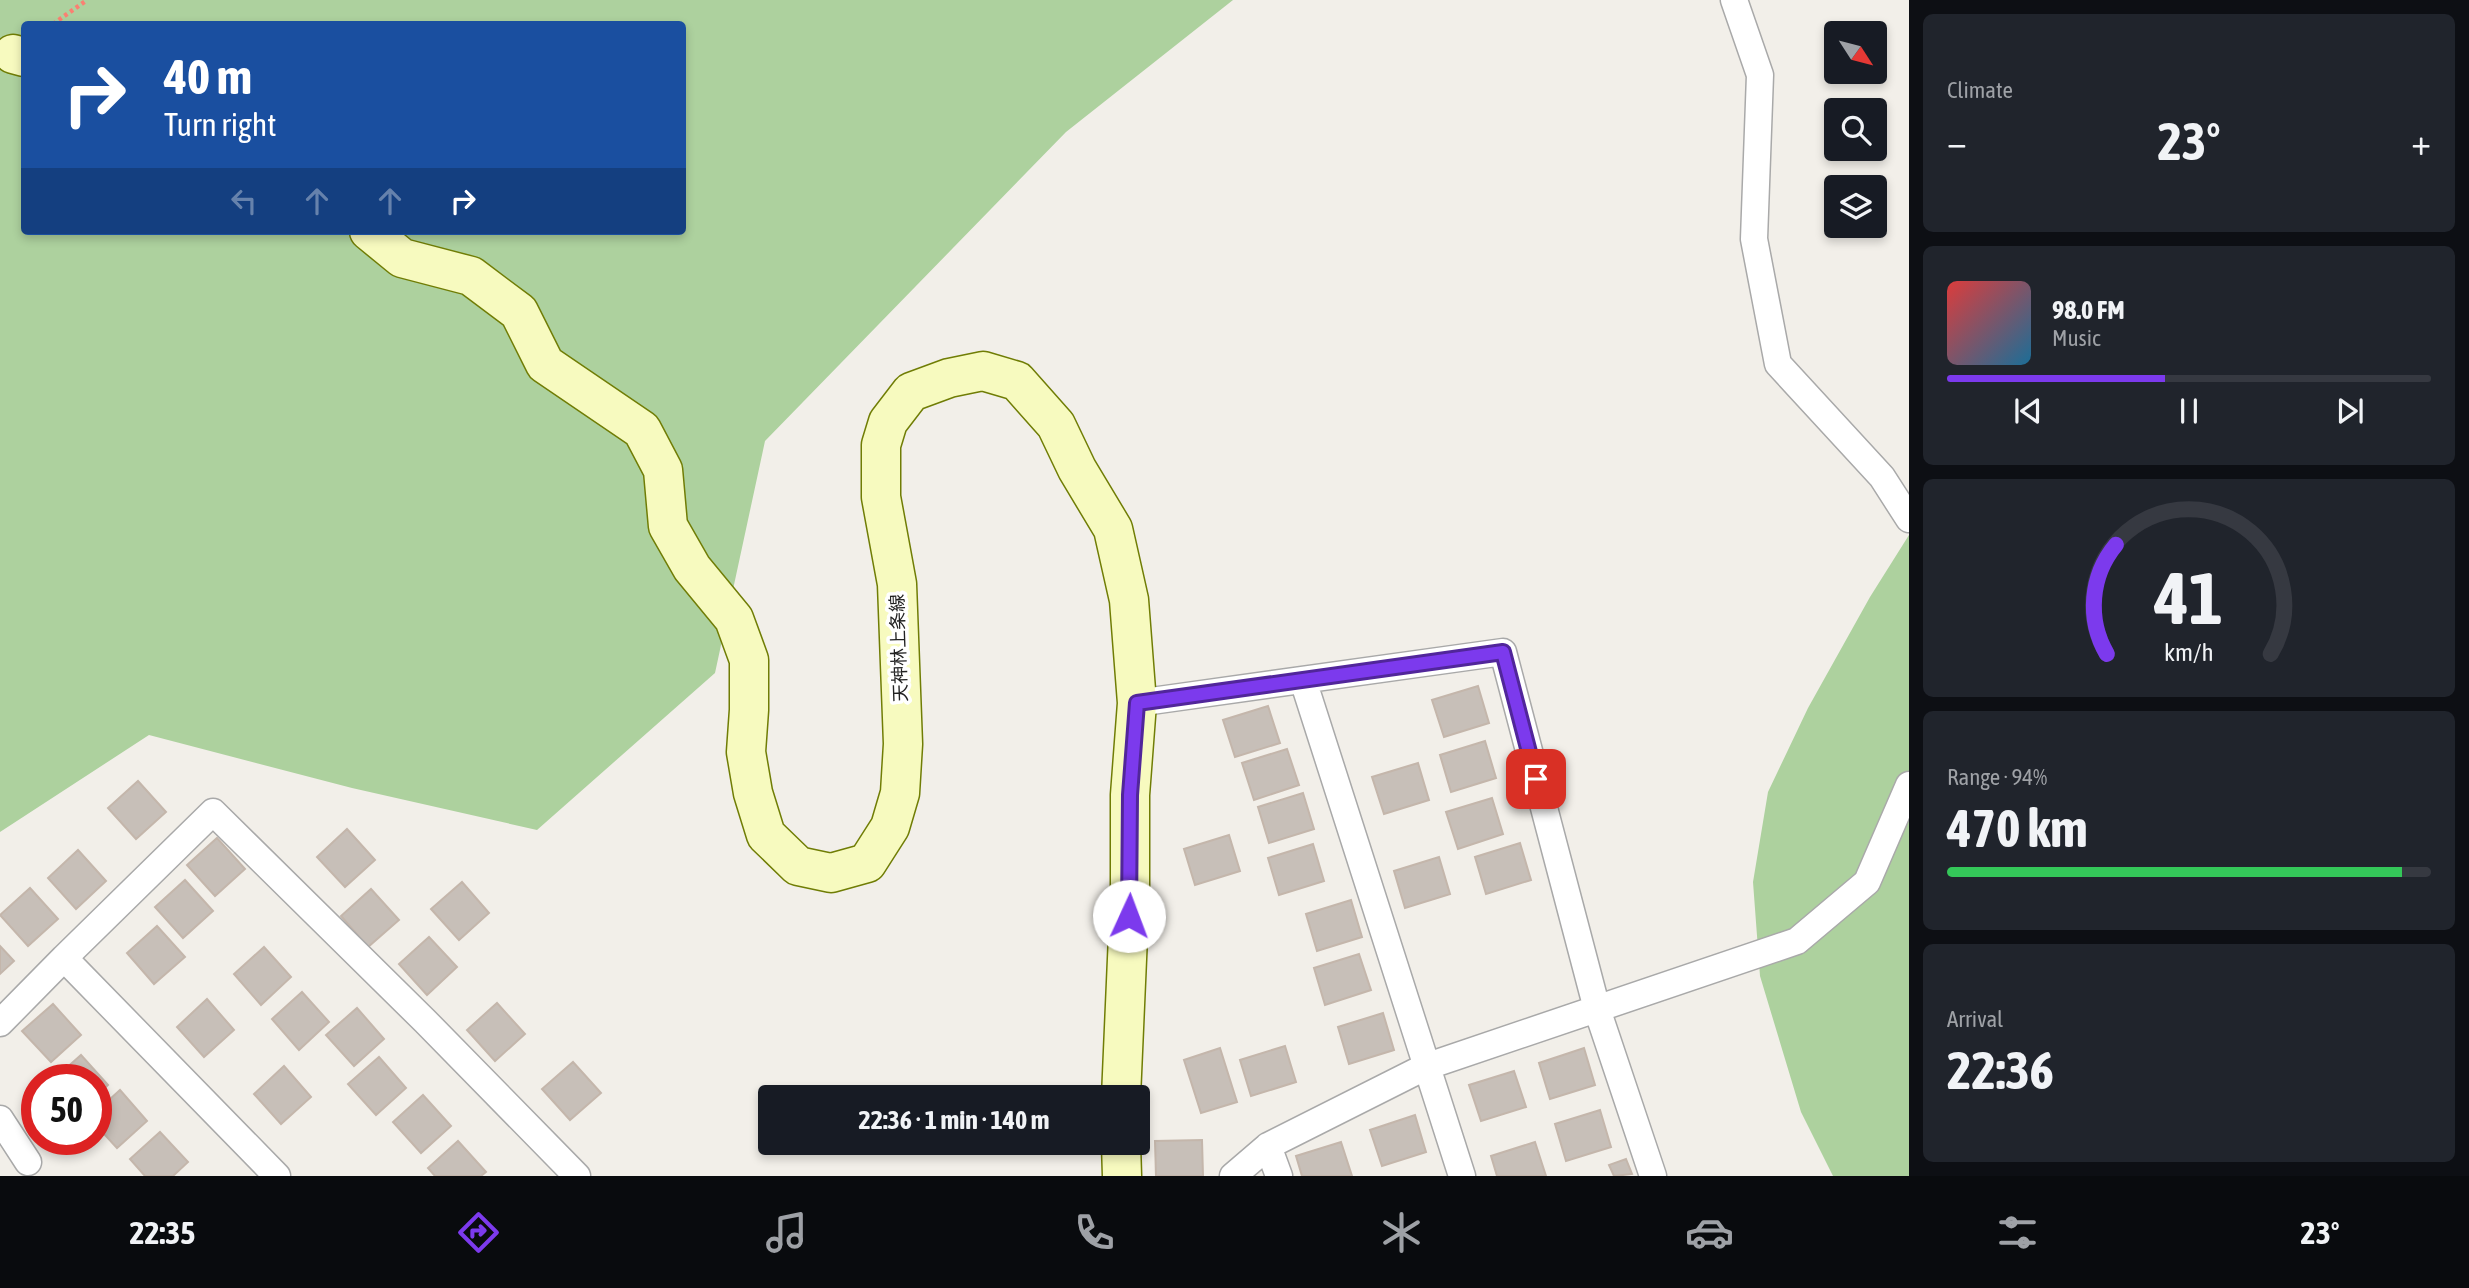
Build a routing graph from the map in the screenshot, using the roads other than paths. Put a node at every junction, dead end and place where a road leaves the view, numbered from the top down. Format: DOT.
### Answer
graph roads {
  1 [pos="1734,0"];
  2 [pos="374,235"];
  3 [pos="1909,519"];
  4 [pos="1303,680"];
  5 [pos="1137,703"];
  6 [pos="1909,785"];
  7 [pos="64,958"];
  8 [pos="1597,1009"];
  9 [pos="0,1023"];
  10 [pos="1425,1067"];
  11 [pos="1122,1085"];
  12 [pos="0,1118"];
  13 [pos="1268,1146"];
  14 [pos="1122,1155"];
  15 [pos="29,1161"];
  16 [pos="277,1176"];
  17 [pos="577,1176"];
  18 [pos="1122,1176"];
  19 [pos="1233,1176"];
  20 [pos="1279,1176"];
  21 [pos="1462,1176"];
  22 [pos="1653,1176"];
  1 -- 3 [label="street"];
  2 -- 5 [label="main road, 天神林上条線"];
  4 -- 5 [label="street"];
  4 -- 8 [label="street"];
  4 -- 10 [label="street"];
  5 -- 11 [label="main road, 天神林上条線"];
  6 -- 8 [label="street"];
  7 -- 9 [label="street"];
  7 -- 16 [label="street"];
  7 -- 17 [label="street"];
  8 -- 10 [label="street"];
  8 -- 22 [label="street"];
  10 -- 13 [label="street"];
  10 -- 21 [label="street"];
  12 -- 15 [label="street"];
  13 -- 19 [label="street"];
  13 -- 20 [label="street"];
  14 -- 18 [label="main road"];
}
